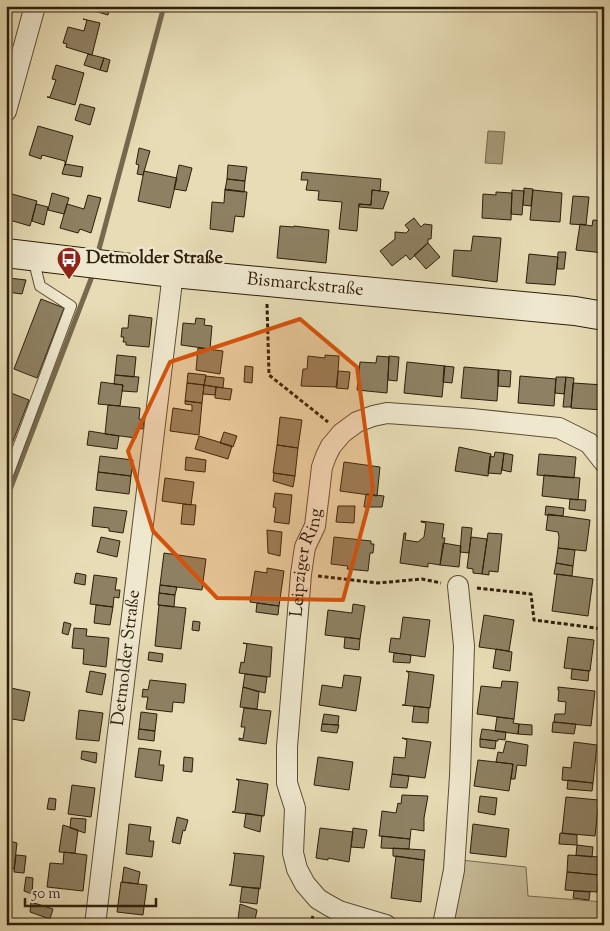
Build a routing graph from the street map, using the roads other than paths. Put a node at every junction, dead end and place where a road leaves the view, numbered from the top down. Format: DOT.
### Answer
graph roads {
  1 [pos="35,6"];
  2 [pos="8,99"];
  3 [pos="6,253"];
  4 [pos="38,257"];
  5 [pos="173,273"];
  6 [pos="604,316"];
  7 [pos="604,462"];
  8 [pos="6,480"];
  9 [pos="458,586"];
  10 [pos="95,925"];
  11 [pos="386,925"];
  12 [pos="443,925"];
  1 -- 2 [label="street"];
  3 -- 4 [label="main road, Bismarckstraße"];
  4 -- 5 [label="main road, Bismarckstraße"];
  4 -- 8 [label="lane"];
  5 -- 6 [label="main road, Bismarckstraße"];
  5 -- 10 [label="street, Detmolder Straße"];
  7 -- 11 [label="street, Leipziger Ring"];
  9 -- 12 [label="street"];
}
